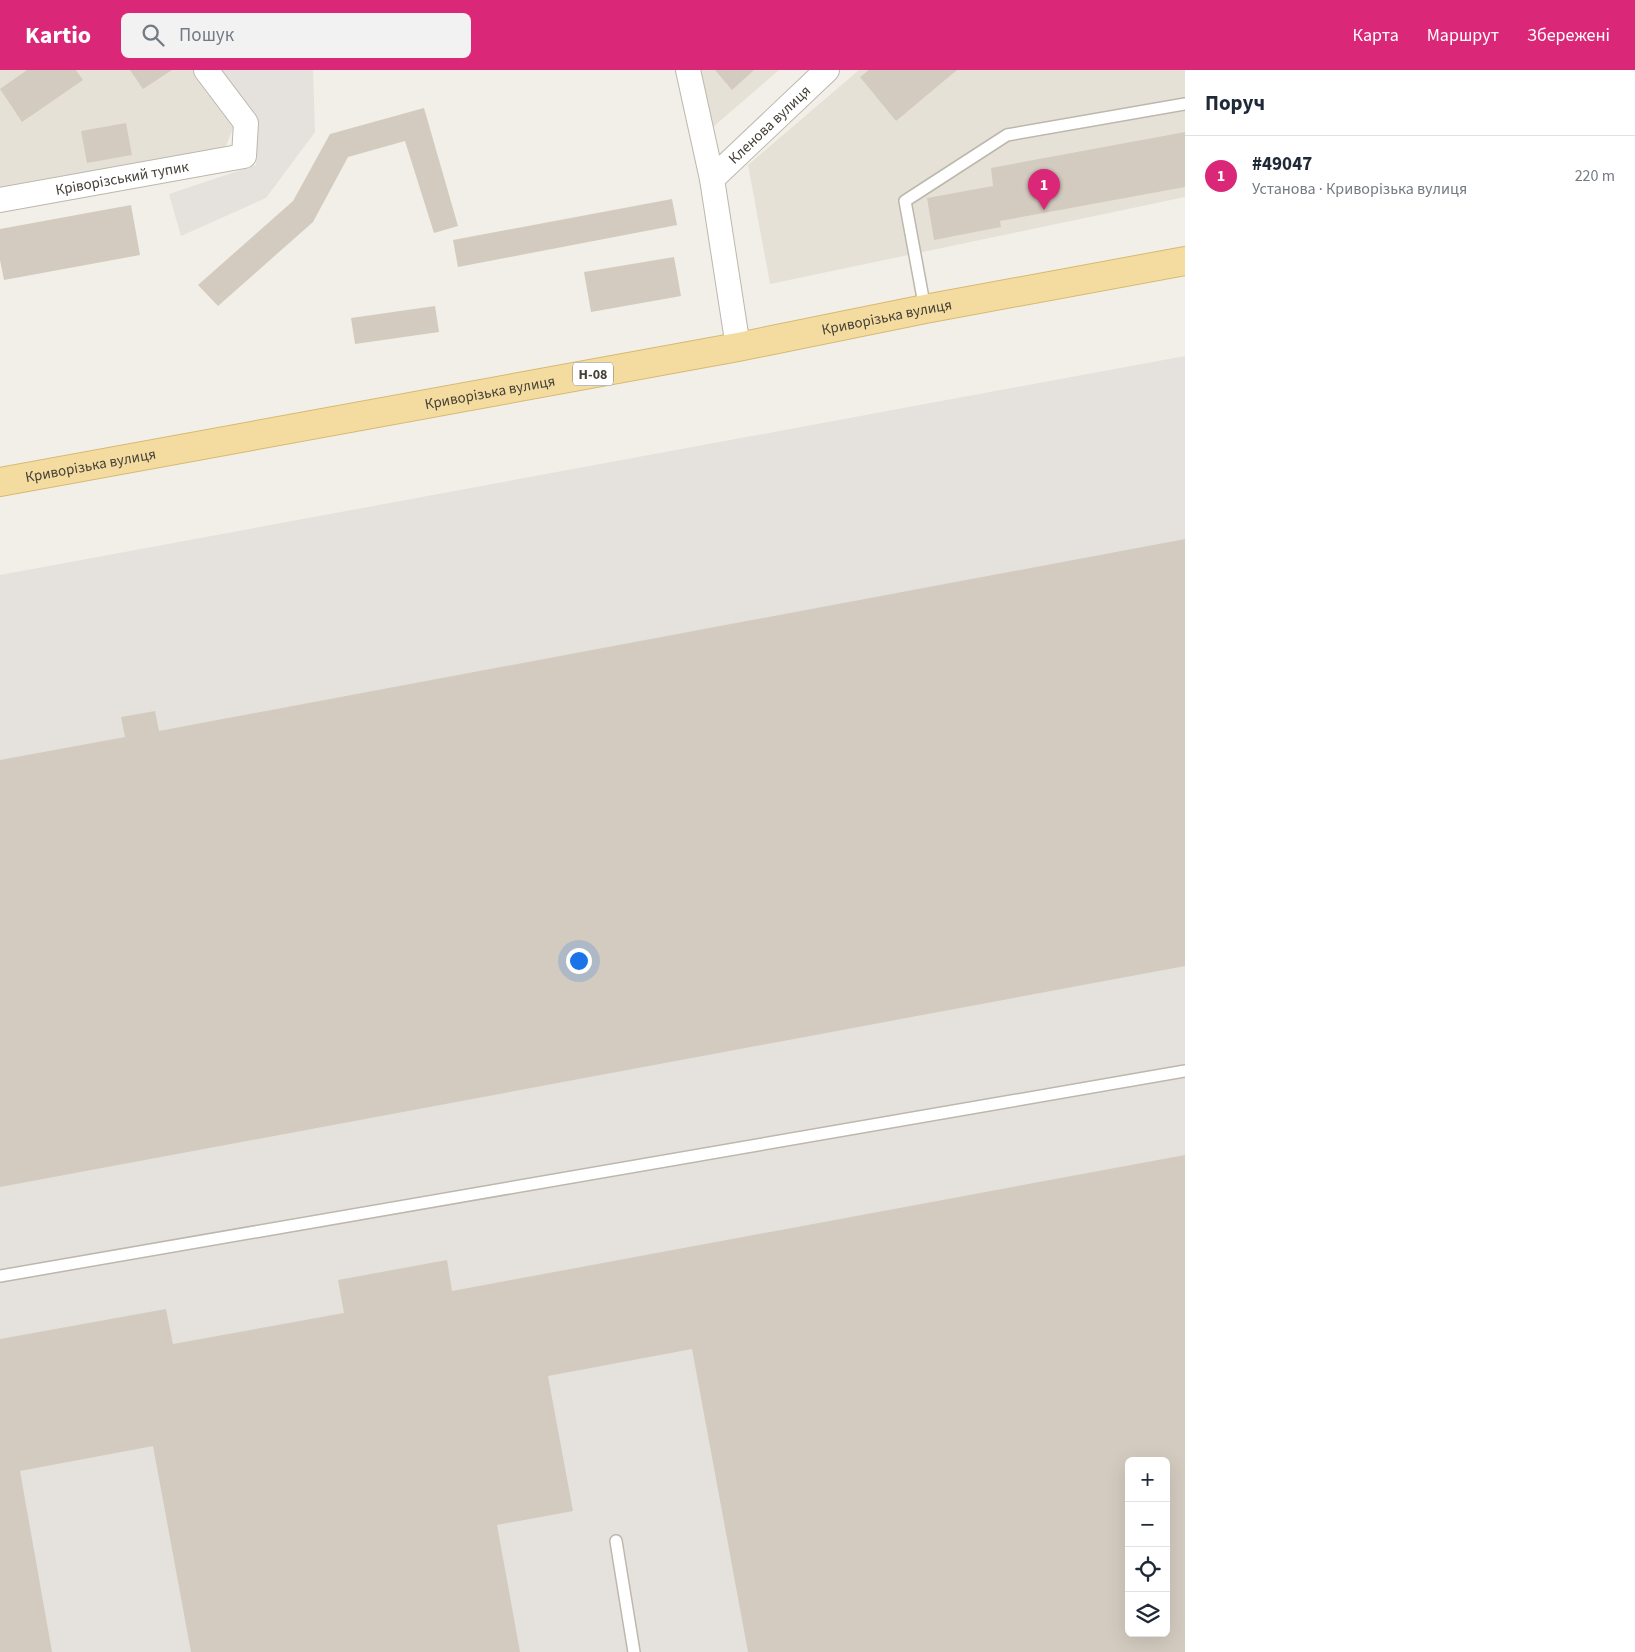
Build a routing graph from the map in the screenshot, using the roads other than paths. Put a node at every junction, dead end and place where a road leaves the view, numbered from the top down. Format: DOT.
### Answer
graph roads {
  1 [pos="206,70"];
  2 [pos="688,70"];
  3 [pos="827,70"];
  4 [pos="1185,104"];
  5 [pos="712,179"];
  6 [pos="0,200"];
  7 [pos="1185,261"];
  8 [pos="924,309"];
  9 [pos="738,347"];
  10 [pos="0,482"];
  11 [pos="1185,1072"];
  12 [pos="0,1276"];
  13 [pos="616,1540"];
  14 [pos="634,1652"];
  1 -- 6 [label="street, Кріворізський тупик"];
  2 -- 5 [label="street"];
  3 -- 5 [label="street, Кленова вулиця"];
  4 -- 8 [label="lane"];
  5 -- 9 [label="street"];
  7 -- 8 [label="main road, Криворізька вулиця / Н-08"];
  8 -- 9 [label="main road, Криворізька вулиця / Н-08"];
  9 -- 10 [label="main road, Криворізька вулиця / Н-08"];
  11 -- 12 [label="lane"];
  13 -- 14 [label="lane"];
}
